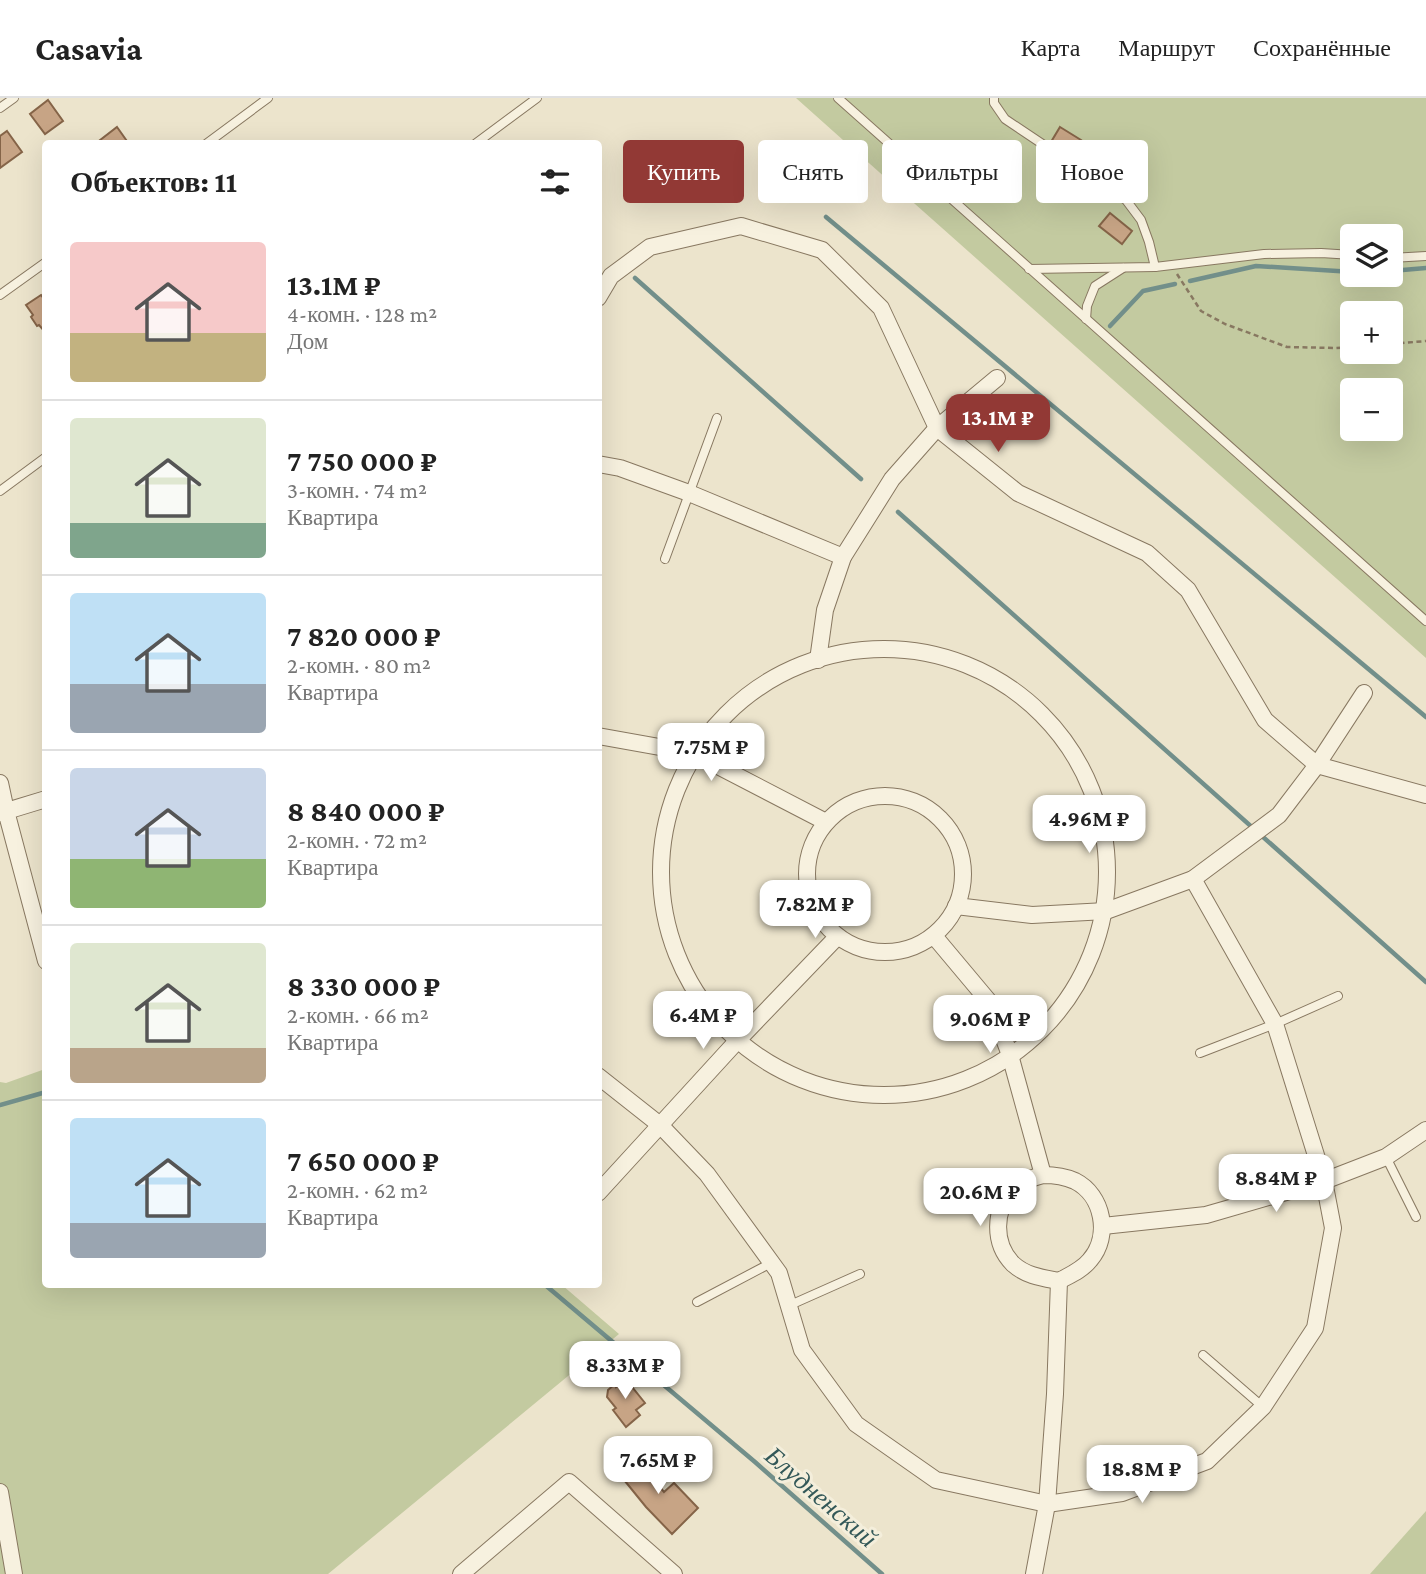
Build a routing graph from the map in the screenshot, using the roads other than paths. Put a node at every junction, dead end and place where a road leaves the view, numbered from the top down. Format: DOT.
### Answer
graph roads {
  1 [pos="14,98"];
  2 [pos="268,98"];
  3 [pos="537,98"];
  4 [pos="838,98"];
  5 [pos="994,98"];
  6 [pos="0,108"];
  7 [pos="211,140"];
  8 [pos="480,140"];
  9 [pos="1340,255"];
  10 [pos="1426,257"];
  11 [pos="1403,258"];
  12 [pos="42,265"];
  13 [pos="1154,267"];
  14 [pos="1123,268"];
  15 [pos="1028,269"];
  16 [pos="602,291"];
  17 [pos="0,295"];
  18 [pos="1086,319"];
  19 [pos="998,377"];
  20 [pos="717,418"];
  21 [pos="937,428"];
  22 [pos="42,460"];
  23 [pos="602,465"];
  24 [pos="0,491"];
  25 [pos="689,493"];
  26 [pos="844,556"];
  27 [pos="665,559"];
  28 [pos="1426,621"];
  29 [pos="818,660"];
  30 [pos="1364,693"];
  31 [pos="602,737"];
  32 [pos="693,753"];
  33 [pos="1317,765"];
  34 [pos="0,783"];
  35 [pos="1426,795"];
  36 [pos="42,800"];
  37 [pos="3,812"];
  38 [pos="826,821"];
  39 [pos="1193,879"];
  40 [pos="956,906"];
  41 [pos="1106,911"];
  42 [pos="934,936"];
  43 [pos="837,937"];
  44 [pos="42,947"];
  45 [pos="1338,996"];
  46 [pos="1275,1024"];
  47 [pos="738,1040"];
  48 [pos="1200,1053"];
  49 [pos="1010,1055"];
  50 [pos="602,1079"];
  51 [pos="660,1125"];
  52 [pos="1426,1130"];
  53 [pos="1386,1157"];
  54 [pos="1043,1175"];
  55 [pos="1324,1181"];
  56 [pos="602,1189"];
  57 [pos="1416,1217"];
  58 [pos="1102,1226"];
  59 [pos="771,1263"];
  60 [pos="859,1274"];
  61 [pos="1059,1281"];
  62 [pos="698,1303"];
  63 [pos="788,1306"];
  64 [pos="1203,1356"];
  65 [pos="1263,1407"];
  66 [pos="0,1492"];
  67 [pos="1047,1504"];
  68 [pos="14,1574"];
  69 [pos="461,1574"];
  70 [pos="674,1574"];
  71 [pos="1034,1574"];
  1 -- 6 [label="lane"];
  2 -- 7 [label="lane"];
  3 -- 8 [label="lane"];
  4 -- 15 [label="lane"];
  5 -- 13 [label="lane"];
  9 -- 13 [label="lane"];
  10 -- 11 [label="lane"];
  12 -- 17 [label="lane"];
  13 -- 14 [label="lane"];
  14 -- 15 [label="lane"];
  14 -- 18 [label="lane"];
  15 -- 18 [label="lane"];
  16 -- 21 [label="street"];
  18 -- 28 [label="lane"];
  19 -- 21 [label="street"];
  20 -- 25 [label="lane"];
  21 -- 26 [label="street"];
  21 -- 33 [label="street"];
  22 -- 24 [label="lane"];
  23 -- 25 [label="street"];
  25 -- 26 [label="street"];
  25 -- 27 [label="lane"];
  26 -- 29 [label="street"];
  29 -- 32 [label="street"];
  29 -- 41 [label="street"];
  30 -- 33 [label="street"];
  31 -- 32 [label="street"];
  32 -- 38 [label="street"];
  32 -- 47 [label="street"];
  33 -- 35 [label="street"];
  33 -- 39 [label="street"];
  34 -- 37 [label="street"];
  36 -- 37 [label="street"];
  37 -- 44 [label="street"];
  38 -- 40 [label="street"];
  38 -- 43 [label="street"];
  39 -- 41 [label="street"];
  39 -- 46 [label="street"];
  40 -- 41 [label="street"];
  40 -- 42 [label="street"];
  41 -- 49 [label="street"];
  42 -- 43 [label="street"];
  42 -- 49 [label="street"];
  43 -- 47 [label="street"];
  45 -- 46 [label="lane"];
  46 -- 48 [label="lane"];
  46 -- 55 [label="street"];
  47 -- 49 [label="street"];
  47 -- 51 [label="street"];
  49 -- 54 [label="street"];
  50 -- 51 [label="street"];
  51 -- 56 [label="street"];
  51 -- 59 [label="street"];
  52 -- 53 [label="street"];
  53 -- 55 [label="street"];
  53 -- 57 [label="lane"];
  54 -- 58 [label="street"];
  54 -- 61 [label="street"];
  55 -- 58 [label="street"];
  55 -- 65 [label="street"];
  58 -- 61 [label="street"];
  59 -- 62 [label="lane"];
  59 -- 63 [label="street"];
  60 -- 63 [label="lane"];
  61 -- 67 [label="street"];
  63 -- 67 [label="street"];
  64 -- 65 [label="lane"];
  65 -- 67 [label="street"];
  66 -- 68 [label="street"];
  67 -- 71 [label="street"];
  69 -- 70 [label="street"];
}
